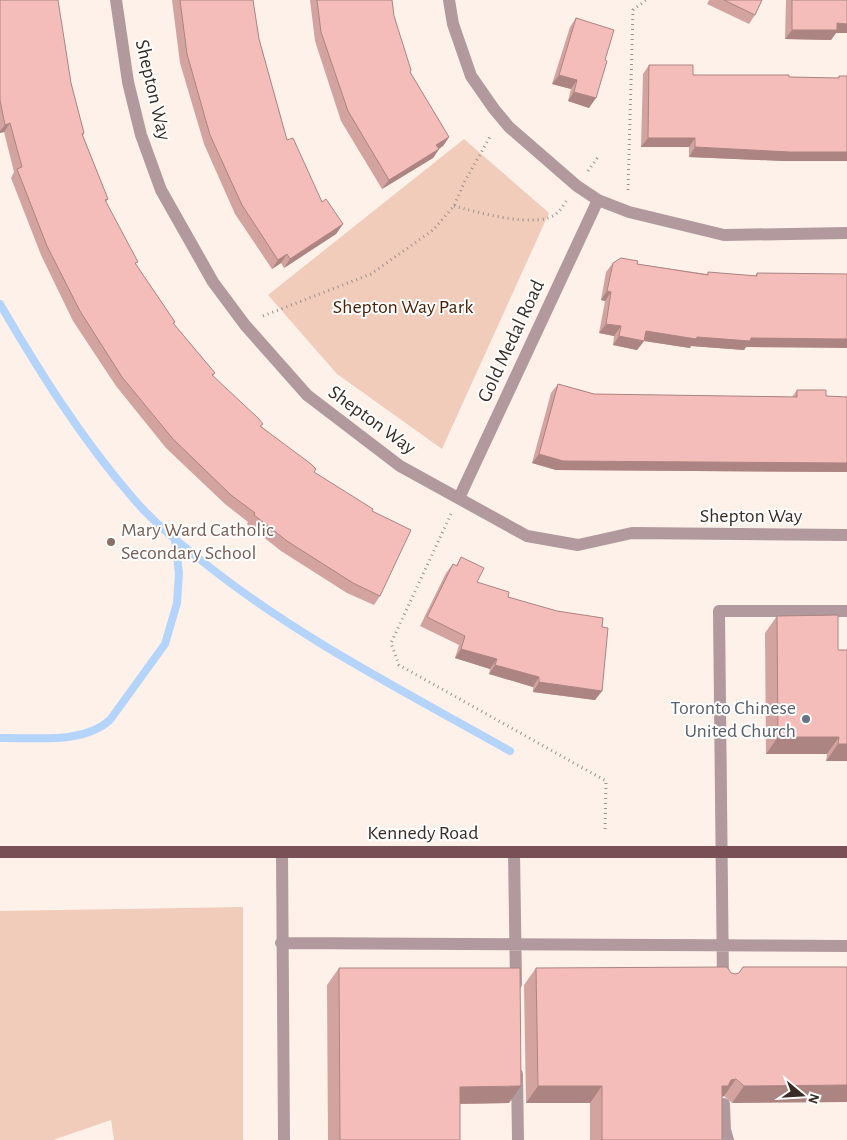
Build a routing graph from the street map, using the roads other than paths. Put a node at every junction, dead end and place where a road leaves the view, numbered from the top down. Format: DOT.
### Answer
graph roads {
  1 [pos="116,0"];
  2 [pos="449,0"];
  3 [pos="598,200"];
  4 [pos="847,233"];
  5 [pos="459,498"];
  6 [pos="847,535"];
  7 [pos="847,611"];
  8 [pos="0,852"];
  9 [pos="282,852"];
  10 [pos="514,852"];
  11 [pos="721,852"];
  12 [pos="847,852"];
  13 [pos="281,943"];
  14 [pos="515,945"];
  15 [pos="722,945"];
  16 [pos="847,946"];
  17 [pos="723,983"];
  18 [pos="516,994"];
  19 [pos="517,1062"];
  20 [pos="724,1104"];
  21 [pos="284,1140"];
  22 [pos="518,1140"];
  23 [pos="728,1140"];
  1 -- 5 [label="street, Shepton Way"];
  2 -- 3 [label="street"];
  3 -- 4 [label="street"];
  3 -- 5 [label="street, Gold Medal Road"];
  5 -- 6 [label="street, Shepton Way"];
  7 -- 11 [label="street"];
  8 -- 9 [label="main road, Kennedy Road"];
  9 -- 10 [label="main road, Kennedy Road"];
  9 -- 13 [label="street"];
  10 -- 11 [label="main road, Kennedy Road"];
  10 -- 14 [label="street"];
  11 -- 12 [label="main road, Kennedy Road"];
  11 -- 15 [label="street"];
  13 -- 14 [label="street"];
  13 -- 21 [label="street"];
  14 -- 15 [label="street"];
  14 -- 18 [label="street"];
  15 -- 16 [label="street"];
  15 -- 17 [label="street"];
  19 -- 22 [label="street"];
  20 -- 23 [label="street"];
}
